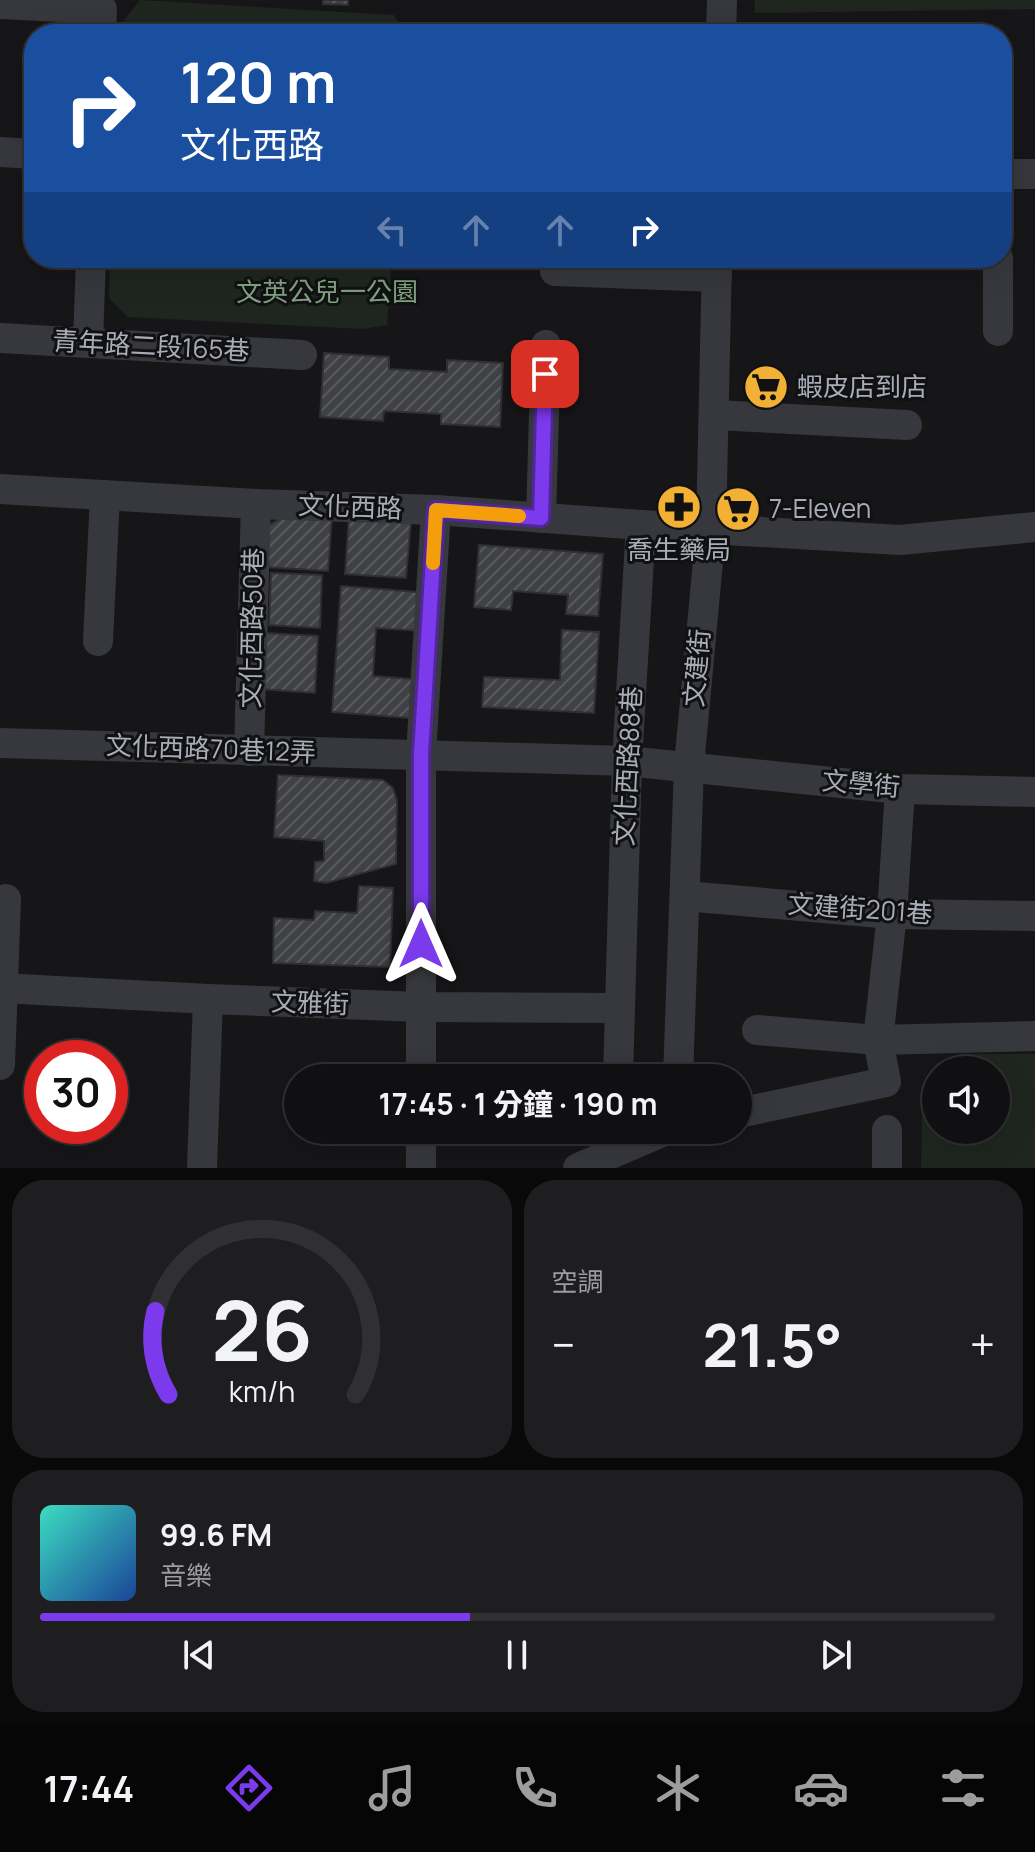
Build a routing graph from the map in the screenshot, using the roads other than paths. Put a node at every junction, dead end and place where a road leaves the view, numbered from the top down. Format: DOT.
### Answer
graph roads {
  1 [pos="722,0"];
  2 [pos="0,4"];
  3 [pos="101,21"];
  4 [pos="721,24"];
  5 [pos="0,152"];
  6 [pos="24,153"];
  7 [pos="1012,174"];
  8 [pos="1035,174"];
  9 [pos="91,268"];
  10 [pos="717,268"];
  11 [pos="998,268"];
  12 [pos="555,271"];
  13 [pos="998,331"];
  14 [pos="0,338"];
  15 [pos="88,342"];
  16 [pos="546,345"];
  17 [pos="302,355"];
  18 [pos="714,415"];
  19 [pos="907,425"];
  20 [pos="0,489"];
  21 [pos="105,495"];
  22 [pos="256,504"];
  23 [pos="436,510"];
  24 [pos="541,518"];
  25 [pos="641,525"];
  26 [pos="1035,527"];
  27 [pos="711,529"];
  28 [pos="98,641"];
  29 [pos="0,743"];
  30 [pos="249,751"];
  31 [pos="421,754"];
  32 [pos="627,761"];
  33 [pos="689,766"];
  34 [pos="900,789"];
  35 [pos="1035,792"];
  36 [pos="685,896"];
  37 [pos="6,899"];
  38 [pos="892,914"];
  39 [pos="1035,916"];
  40 [pos="2,988"];
  41 [pos="208,999"];
  42 [pos="421,1007"];
  43 [pos="619,1008"];
  44 [pos="757,1030"];
  45 [pos="1035,1036"];
  46 [pos="878,1040"];
  47 [pos="421,1064"];
  48 [pos="618,1064"];
  49 [pos="679,1064"];
  50 [pos="0,1065"];
  51 [pos="752,1110"];
  52 [pos="887,1130"];
  53 [pos="421,1144"];
  54 [pos="612,1144"];
  55 [pos="202,1168"];
  56 [pos="421,1168"];
  57 [pos="578,1168"];
  58 [pos="887,1168"];
  1 -- 4 [label="street"];
  2 -- 3 [label="street"];
  5 -- 6 [label="street"];
  7 -- 8 [label="street"];
  9 -- 15 [label="street"];
  10 -- 12 [label="street"];
  10 -- 18 [label="street, 文建街"];
  11 -- 13 [label="street"];
  14 -- 15 [label="street, 青年路二段165巷"];
  15 -- 17 [label="street, 青年路二段165巷"];
  16 -- 24 [label="street"];
  18 -- 19 [label="street"];
  18 -- 27 [label="street, 文建街"];
  20 -- 21 [label="street, 文化西路"];
  21 -- 22 [label="street, 文化西路"];
  21 -- 28 [label="street"];
  22 -- 23 [label="street, 文化西路"];
  22 -- 30 [label="street, 文化西路50巷"];
  23 -- 24 [label="street, 文化西路"];
  23 -- 31 [label="street"];
  24 -- 25 [label="street, 文化西路"];
  25 -- 27 [label="street, 文化西路"];
  25 -- 32 [label="street, 文化西路88巷"];
  26 -- 27 [label="street, 文化西路"];
  27 -- 33 [label="street, 文建街"];
  29 -- 30 [label="street, 文化西路70巷12弄"];
  30 -- 31 [label="street, 文化西路70巷12弄"];
  31 -- 32 [label="street, 文化西路70巷12弄"];
  31 -- 42 [label="street"];
  32 -- 33 [label="street, 文學街"];
  32 -- 43 [label="street, 文化西路88巷"];
  33 -- 34 [label="street, 文學街"];
  33 -- 36 [label="street, 文建街"];
  34 -- 35 [label="street, 文學街"];
  34 -- 38 [label="street"];
  36 -- 38 [label="street, 文建街201巷"];
  36 -- 49 [label="street, 文建街"];
  37 -- 40 [label="street"];
  38 -- 39 [label="street, 文建街201巷"];
  38 -- 46 [label="street"];
  40 -- 41 [label="street, 文雅街"];
  40 -- 50 [label="street"];
  41 -- 42 [label="street, 文雅街"];
  41 -- 55 [label="street"];
  42 -- 43 [label="street, 文雅街"];
  42 -- 47 [label="street"];
  43 -- 48 [label="street, 文化西路88巷"];
  44 -- 46 [label="street"];
  45 -- 46 [label="street"];
  46 -- 51 [label="street"];
  52 -- 58 [label="street"];
  53 -- 56 [label="street"];
  54 -- 57 [label="street"];
}
